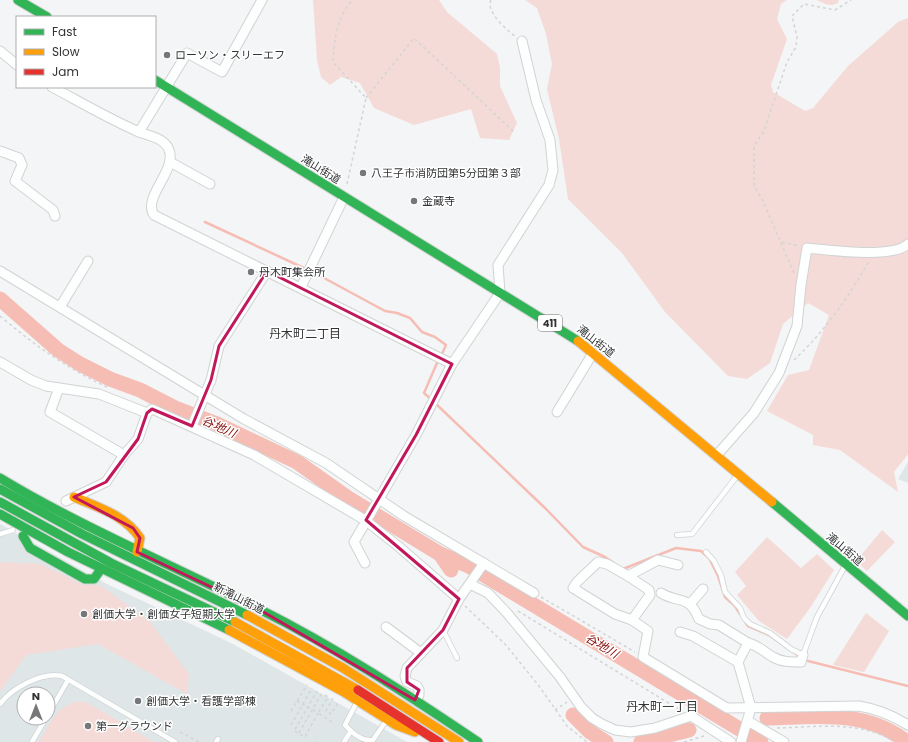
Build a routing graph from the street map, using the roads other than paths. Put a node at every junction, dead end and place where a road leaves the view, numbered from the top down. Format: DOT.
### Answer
graph roads {
  1 [pos="18,0"];
  2 [pos="262,0"];
  3 [pos="27,2"];
  4 [pos="45,16"];
  5 [pos="522,41"];
  6 [pos="0,51"];
  7 [pos="16,64"];
  8 [pos="156,81"];
  9 [pos="168,87"];
  10 [pos="54,88"];
  11 [pos="139,132"];
  12 [pos="0,152"];
  13 [pos="170,162"];
  14 [pos="210,184"];
  15 [pos="344,198"];
  16 [pos="55,216"];
  17 [pos="908,244"];
  18 [pos="88,261"];
  19 [pos="0,271"];
  20 [pos="267,271"];
  21 [pos="301,287"];
  22 [pos="500,293"];
  23 [pos="60,307"];
  24 [pos="593,353"];
  25 [pos="0,362"];
  26 [pos="452,364"];
  27 [pos="59,388"];
  28 [pos="204,400"];
  29 [pos="557,412"];
  30 [pos="147,413"];
  31 [pos="193,424"];
  32 [pos="124,454"];
  33 [pos="716,456"];
  34 [pos="738,475"];
  35 [pos="0,478"];
  36 [pos="0,489"];
  37 [pos="70,499"];
  38 [pos="377,501"];
  39 [pos="0,502"];
  40 [pos="0,514"];
  41 [pos="366,519"];
  42 [pos="13,530"];
  43 [pos="0,534"];
  44 [pos="677,535"];
  45 [pos="23,536"];
  46 [pos="137,552"];
  47 [pos="706,552"];
  48 [pos="365,563"];
  49 [pos="483,564"];
  50 [pos="678,565"];
  51 [pos="846,566"];
  52 [pos="101,569"];
  53 [pos="628,576"];
  54 [pos="471,582"];
  55 [pos="703,589"];
  56 [pos="534,593"];
  57 [pos="661,593"];
  58 [pos="459,599"];
  59 [pos="690,604"];
  60 [pos="908,616"];
  61 [pos="632,620"];
  62 [pos="386,627"];
  63 [pos="443,630"];
  64 [pos="680,632"];
  65 [pos="748,643"];
  66 [pos="421,653"];
  67 [pos="803,655"];
  68 [pos="457,658"];
  69 [pos="738,662"];
  70 [pos="68,680"];
  71 [pos="415,700"];
  72 [pos="56,701"];
  73 [pos="358,701"];
  74 [pos="0,704"];
  75 [pos="751,708"];
  76 [pos="387,719"];
  77 [pos="748,723"];
  78 [pos="41,726"];
  79 [pos="908,726"];
  80 [pos="350,731"];
  81 [pos="362,740"];
  82 [pos="437,740"];
  83 [pos="32,742"];
  84 [pos="175,742"];
  85 [pos="344,742"];
  86 [pos="459,742"];
  87 [pos="478,742"];
  88 [pos="731,742"];
  89 [pos="741,742"];
  90 [pos="784,742"];
  1 -- 3 [label="main road"];
  2 -- 9 [label="street"];
  3 -- 4 [label="main road"];
  5 -- 22 [label="street"];
  6 -- 7 [label="street"];
  8 -- 9 [label="main road, 滝山街道 / 411"];
  9 -- 11 [label="street"];
  9 -- 15 [label="main road, 滝山街道 / 411"];
  10 -- 11 [label="street"];
  11 -- 13 [label="street"];
  12 -- 16 [label="street"];
  13 -- 14 [label="street"];
  13 -- 20 [label="street"];
  15 -- 21 [label="street"];
  15 -- 22 [label="main road, 滝山街道 / 411"];
  17 -- 33 [label="street"];
  18 -- 23 [label="street"];
  19 -- 23 [label="street"];
  20 -- 21 [label="street"];
  20 -- 28 [label="street"];
  21 -- 26 [label="street"];
  22 -- 24 [label="main road, 滝山街道 / 411"];
  22 -- 26 [label="street"];
  23 -- 28 [label="street"];
  24 -- 29 [label="street"];
  24 -- 33 [label="main road, 滝山街道 / 411"];
  25 -- 27 [label="street"];
  26 -- 38 [label="street"];
  27 -- 30 [label="street"];
  27 -- 32 [label="street"];
  28 -- 31 [label="street"];
  28 -- 38 [label="street"];
  30 -- 31 [label="street"];
  30 -- 32 [label="street"];
  31 -- 41 [label="street"];
  32 -- 37 [label="street"];
  33 -- 34 [label="main road, 滝山街道 / 411"];
  34 -- 44 [label="lane"];
  34 -- 51 [label="main road, 滝山街道 / 411"];
  35 -- 46 [label="main road"];
  36 -- 86 [label="main road, 新滝山街道"];
  37 -- 46 [label="main road"];
  38 -- 41 [label="street"];
  38 -- 49 [label="street"];
  39 -- 82 [label="main road, 新滝山街道"];
  40 -- 52 [label="main road"];
  41 -- 48 [label="street"];
  41 -- 58 [label="street"];
  42 -- 43 [label="lane"];
  45 -- 52 [label="main road"];
  46 -- 71 [label="main road"];
  47 -- 67 [label="lane"];
  49 -- 54 [label="street"];
  49 -- 56 [label="street"];
  50 -- 53 [label="street"];
  51 -- 60 [label="main road, 滝山街道 / 411"];
  51 -- 67 [label="lane"];
  52 -- 73 [label="main road"];
  53 -- 61 [label="street"];
  53 -- 61 [label="street"];
  54 -- 58 [label="street"];
  54 -- 88 [label="street"];
  55 -- 59 [label="street"];
  57 -- 59 [label="street"];
  58 -- 63 [label="street"];
  59 -- 65 [label="street"];
  61 -- 75 [label="street"];
  62 -- 66 [label="street"];
  63 -- 66 [label="street"];
  63 -- 68 [label="lane"];
  64 -- 69 [label="street"];
  65 -- 67 [label="street"];
  65 -- 69 [label="street"];
  66 -- 71 [label="street"];
  69 -- 75 [label="street"];
  70 -- 72 [label="lane"];
  70 -- 74 [label="lane"];
  70 -- 84 [label="lane"];
  71 -- 87 [label="main road"];
  73 -- 76 [label="main road"];
  73 -- 80 [label="lane"];
  75 -- 77 [label="street"];
  75 -- 79 [label="street"];
  76 -- 81 [label="lane"];
  76 -- 82 [label="main road"];
  77 -- 89 [label="street"];
  77 -- 90 [label="street"];
  78 -- 83 [label="lane"];
  80 -- 81 [label="lane"];
  80 -- 85 [label="lane"];
}
